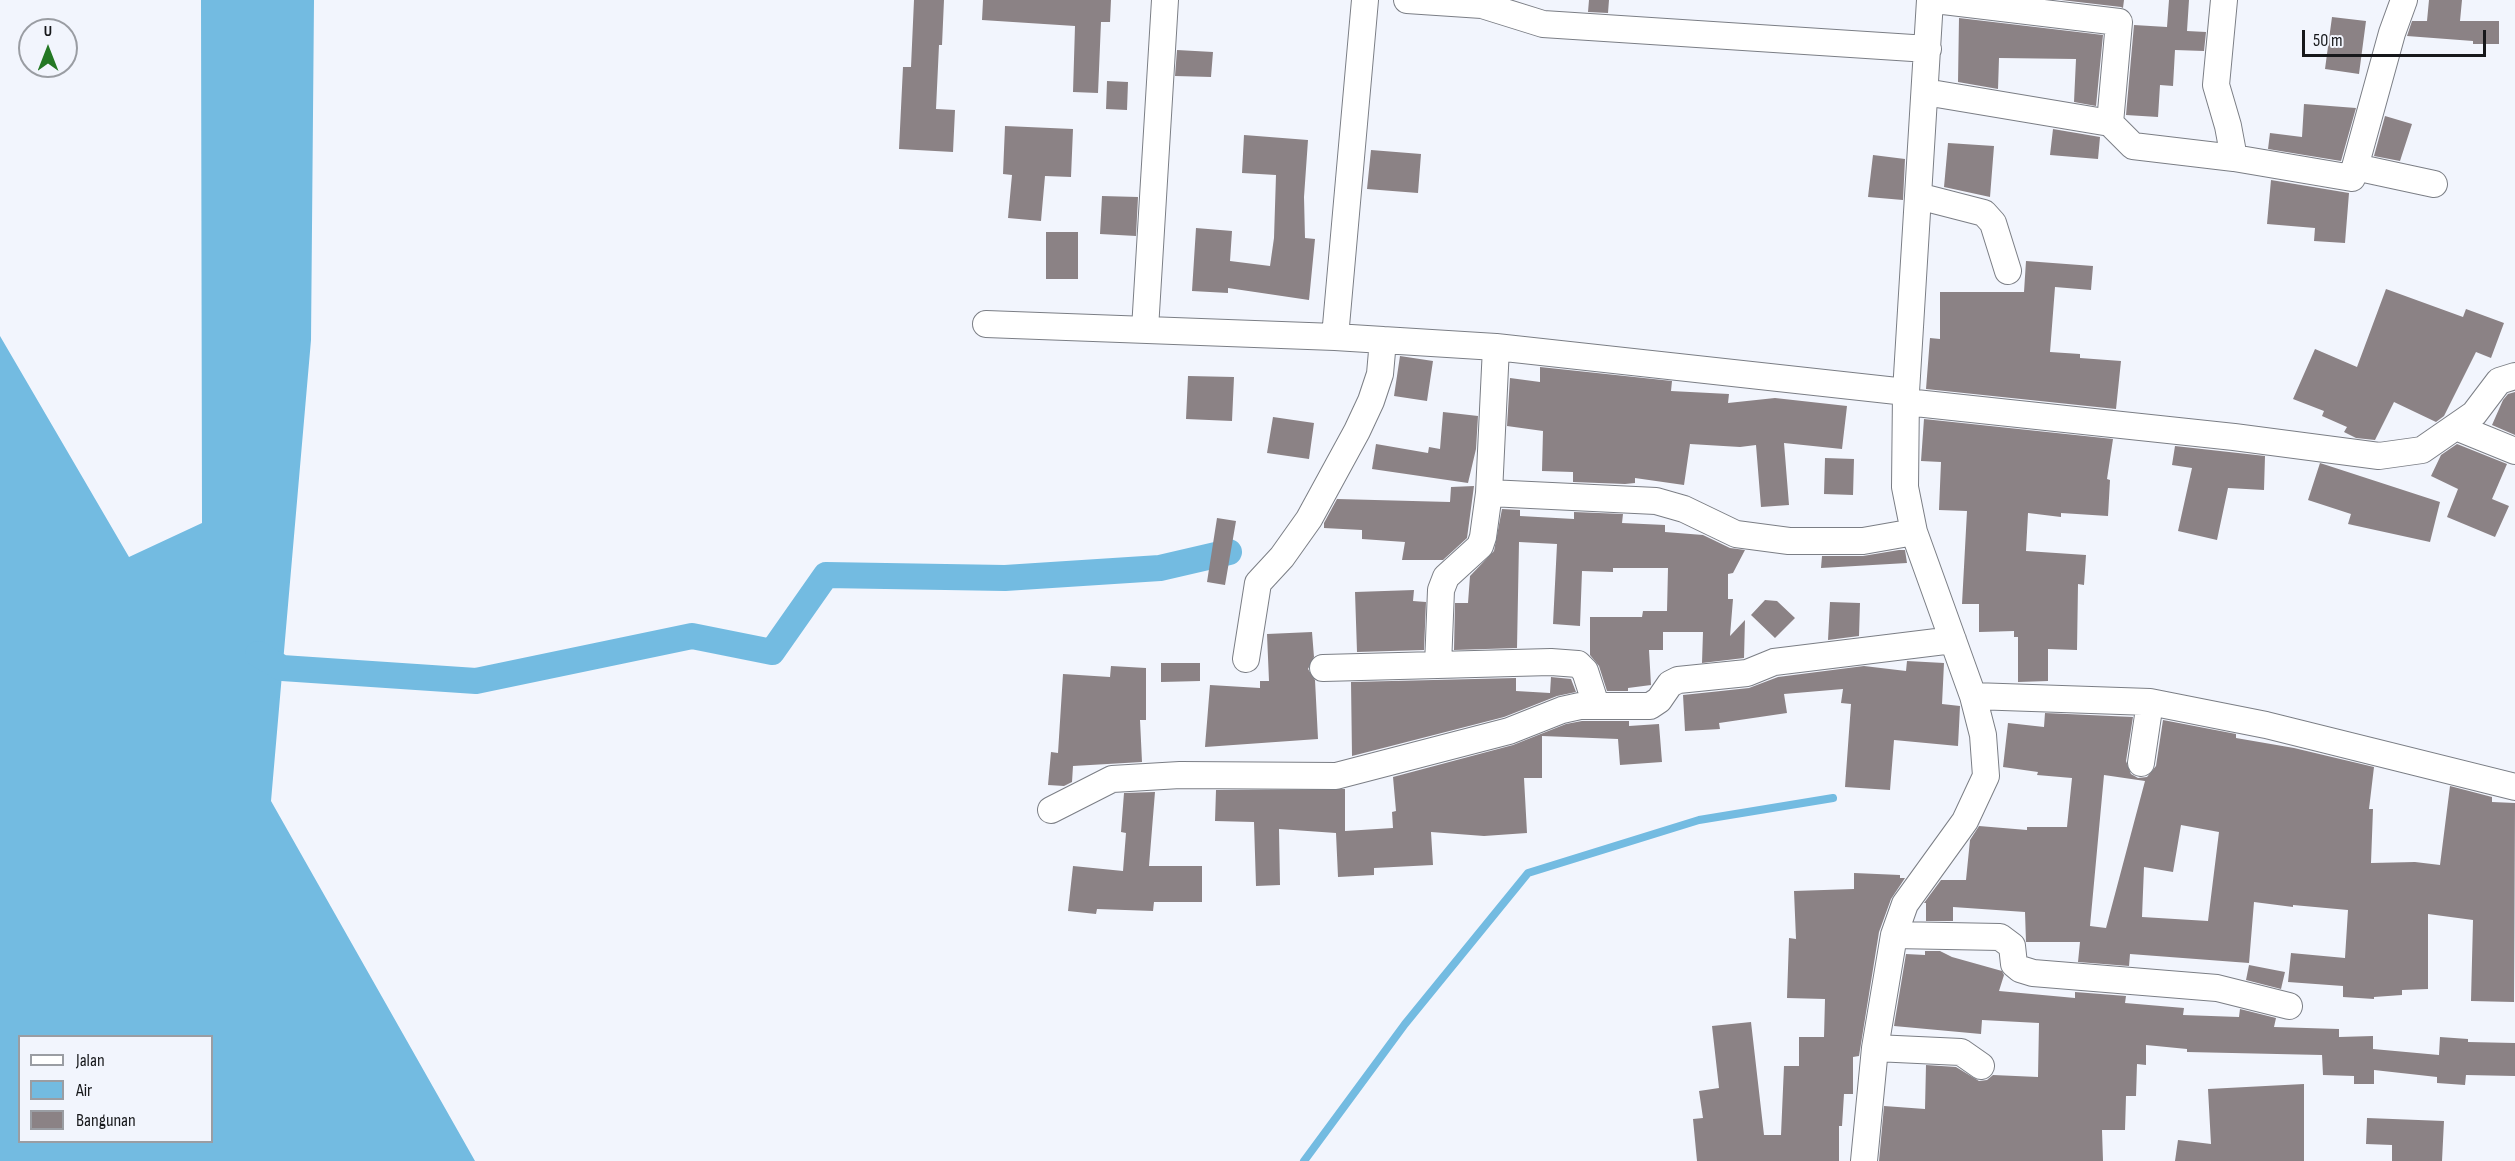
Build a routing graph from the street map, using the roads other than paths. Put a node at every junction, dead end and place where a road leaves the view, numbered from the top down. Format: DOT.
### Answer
graph roads {
  1 [pos="1165,0"];
  2 [pos="1365,0"];
  3 [pos="1407,0"];
  4 [pos="1932,0"];
  5 [pos="2224,0"];
  6 [pos="2404,0"];
  7 [pos="2052,7"];
  8 [pos="1928,49"];
  9 [pos="1925,92"];
  10 [pos="2110,123"];
  11 [pos="2234,158"];
  12 [pos="2355,167"];
  13 [pos="2434,184"];
  14 [pos="1918,196"];
  15 [pos="2008,271"];
  16 [pos="986,324"];
  17 [pos="1145,329"];
  18 [pos="1335,337"];
  19 [pos="1383,340"];
  20 [pos="1496,347"];
  21 [pos="2515,376"];
  22 [pos="1906,397"];
  23 [pos="2456,427"];
  24 [pos="2515,451"];
  25 [pos="1489,493"];
  26 [pos="1914,532"];
  27 [pos="1953,640"];
  28 [pos="1246,659"];
  29 [pos="1438,665"];
  30 [pos="1323,668"];
  31 [pos="1973,696"];
  32 [pos="2150,702"];
  33 [pos="1596,705"];
  34 [pos="2141,763"];
  35 [pos="2515,788"];
  36 [pos="1051,810"];
  37 [pos="1894,935"];
  38 [pos="2289,1006"];
  39 [pos="1875,1048"];
  40 [pos="1981,1066"];
  41 [pos="1864,1161"];
  1 -- 17 [label="street"];
  2 -- 18 [label="street"];
  3 -- 8 [label="street"];
  4 -- 7 [label="street"];
  4 -- 8 [label="street"];
  5 -- 11 [label="street"];
  6 -- 12 [label="street"];
  7 -- 10 [label="street"];
  8 -- 9 [label="street"];
  9 -- 10 [label="street"];
  9 -- 14 [label="street"];
  10 -- 11 [label="street"];
  11 -- 12 [label="street"];
  12 -- 13 [label="street"];
  14 -- 15 [label="street"];
  14 -- 22 [label="street"];
  16 -- 17 [label="street"];
  17 -- 18 [label="street"];
  18 -- 19 [label="street"];
  19 -- 20 [label="street"];
  19 -- 28 [label="street"];
  20 -- 22 [label="street"];
  20 -- 25 [label="street"];
  21 -- 23 [label="street"];
  22 -- 23 [label="street"];
  22 -- 26 [label="street"];
  23 -- 24 [label="street"];
  25 -- 26 [label="street"];
  25 -- 29 [label="street"];
  26 -- 27 [label="street"];
  27 -- 31 [label="street"];
  27 -- 33 [label="street"];
  29 -- 30 [label="street"];
  29 -- 33 [label="street"];
  31 -- 32 [label="street"];
  31 -- 37 [label="street"];
  32 -- 34 [label="street"];
  32 -- 35 [label="street"];
  33 -- 36 [label="street"];
  37 -- 38 [label="street"];
  37 -- 39 [label="street"];
  39 -- 40 [label="street"];
  39 -- 41 [label="street"];
}
